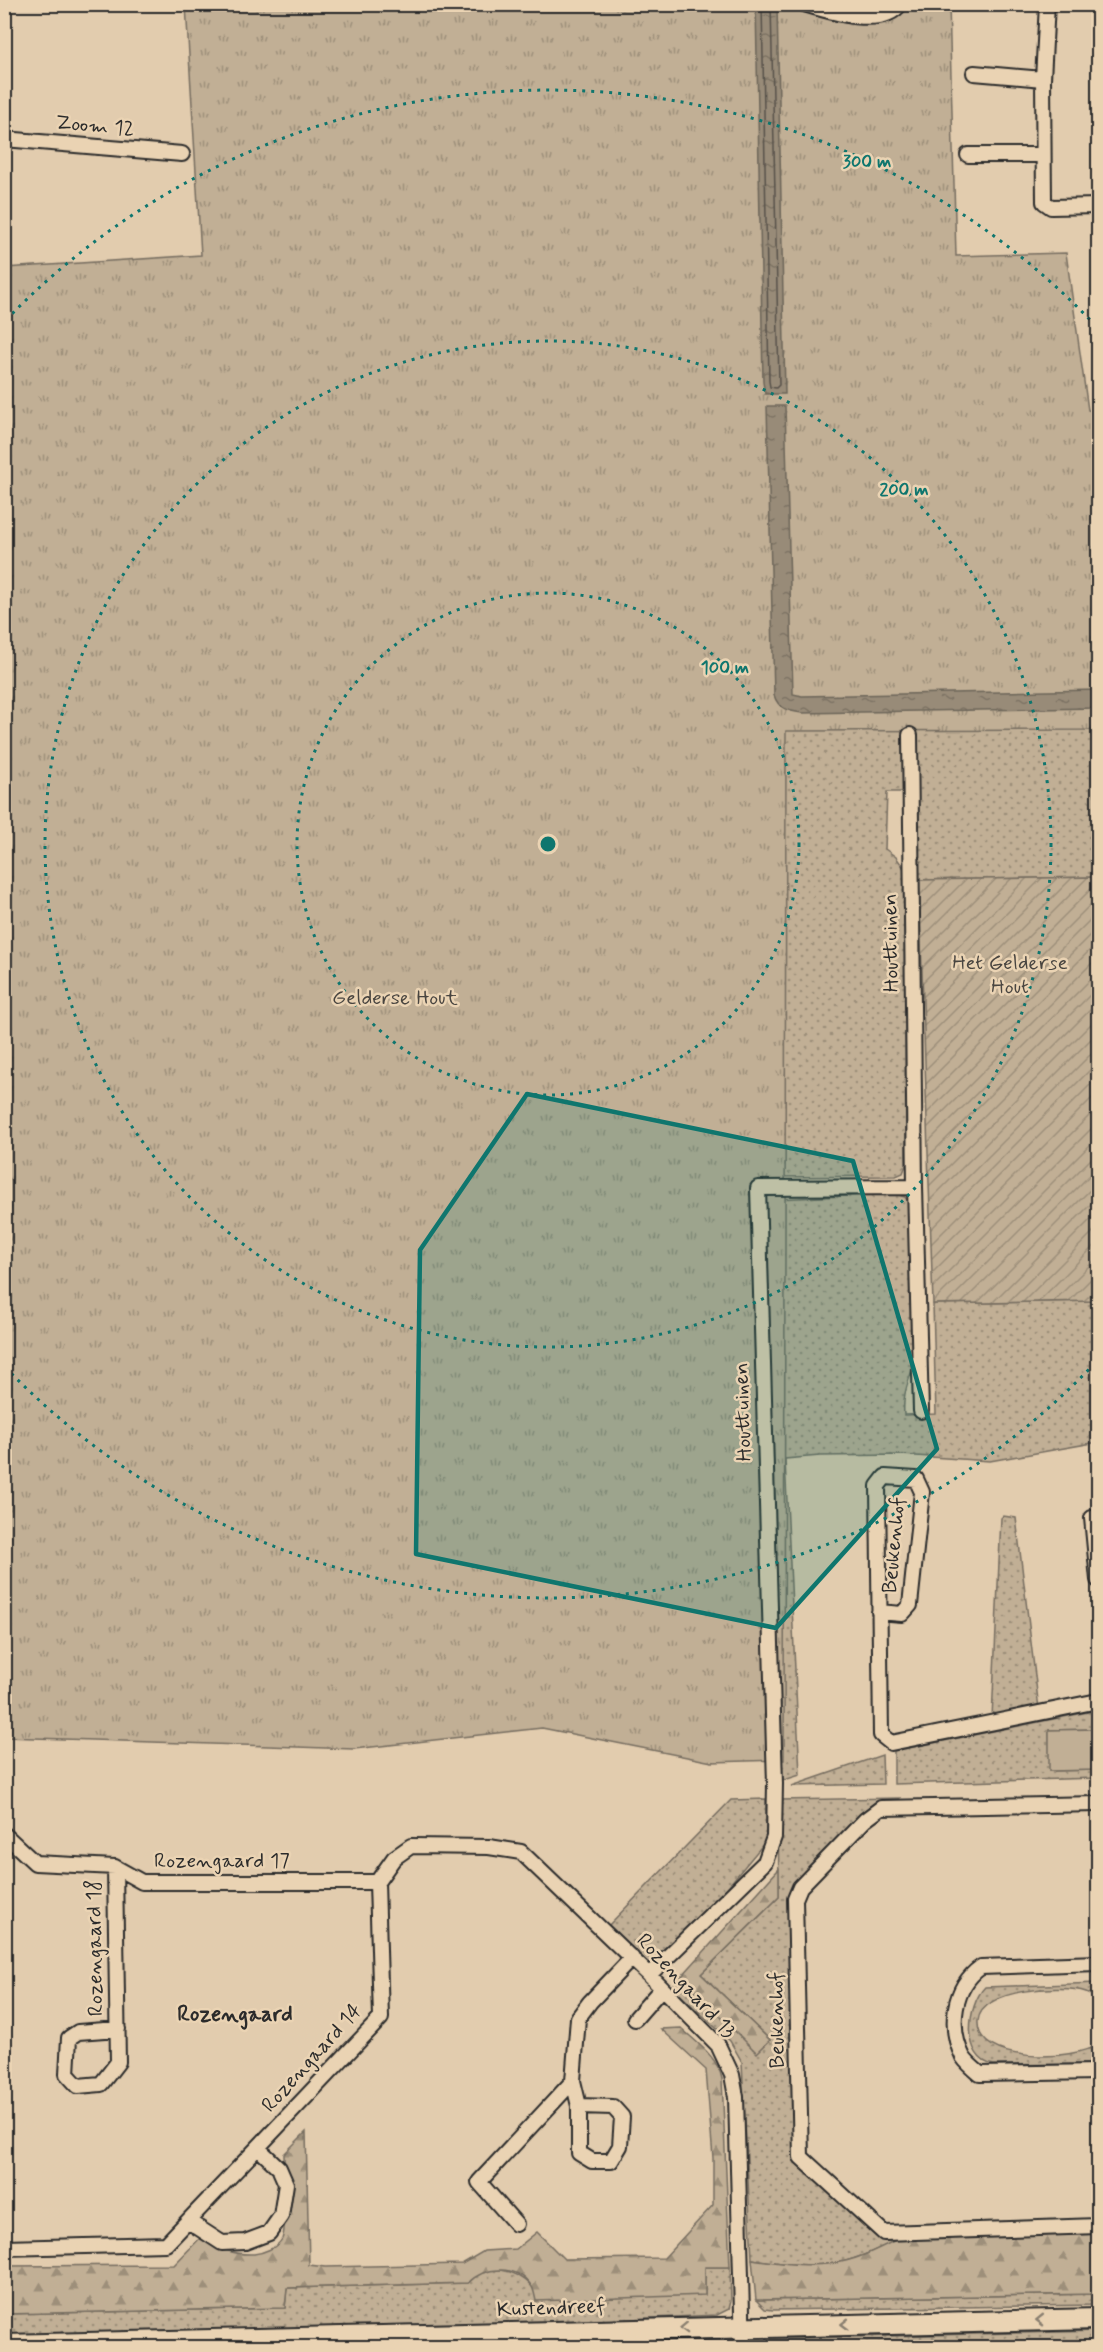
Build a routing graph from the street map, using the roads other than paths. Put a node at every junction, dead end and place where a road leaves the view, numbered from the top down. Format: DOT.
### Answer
graph roads {
  1 [pos="804,4"];
  2 [pos="900,4"];
  3 [pos="1047,4"];
  4 [pos="974,73"];
  5 [pos="1043,79"];
  6 [pos="4,139"];
  7 [pos="182,154"];
  8 [pos="968,155"];
  9 [pos="1042,155"];
  10 [pos="1098,206"];
  11 [pos="910,735"];
  12 [pos="915,1187"];
  13 [pos="921,1411"];
  14 [pos="1092,1518"];
  15 [pos="1096,1534"];
  16 [pos="1098,1581"];
  17 [pos="879,1612"];
  18 [pos="1098,1701"];
  19 [pos="1098,1804"];
  20 [pos="4,1834"];
  21 [pos="114,1866"];
  22 [pos="377,1882"];
  23 [pos="632,1958"];
  24 [pos="1098,1963"];
  25 [pos="649,1975"];
  26 [pos="662,1988"];
  27 [pos="635,2019"];
  28 [pos="118,2029"];
  29 [pos="1098,2072"];
  30 [pos="573,2081"];
  31 [pos="579,2106"];
  32 [pos="258,2148"];
  33 [pos="188,2221"];
  34 [pos="516,2224"];
  35 [pos="1098,2226"];
  36 [pos="4,2248"];
  37 [pos="1098,2319"];
  38 [pos="743,2326"];
  39 [pos="457,2341"];
  40 [pos="4,2345"];
  41 [pos="743,2348"];
  1 -- 2 [label="street"];
  3 -- 5 [label="street"];
  4 -- 5 [label="street"];
  5 -- 9 [label="street"];
  6 -- 7 [label="street, Zoom 12"];
  8 -- 9 [label="street"];
  9 -- 10 [label="street"];
  11 -- 12 [label="street, Houttuinen"];
  12 -- 13 [label="street, Houttuinen"];
  12 -- 25 [label="street, Houttuinen"];
  14 -- 15 [label="street"];
  15 -- 16 [label="street"];
  17 -- 17 [label="street, Beukenhof"];
  17 -- 18 [label="street, Beukenhof"];
  19 -- 35 [label="street, Beukenhof"];
  20 -- 21 [label="street, Rozengaard 17"];
  21 -- 22 [label="street, Rozengaard 17"];
  21 -- 28 [label="street, Rozengaard 18"];
  22 -- 23 [label="street, Rozengaard 13"];
  22 -- 32 [label="street, Rozengaard 14"];
  23 -- 25 [label="street, Rozengaard 13"];
  23 -- 30 [label="street"];
  24 -- 29 [label="street"];
  25 -- 26 [label="street, Rozengaard 13"];
  26 -- 27 [label="street"];
  26 -- 38 [label="street, Rozengaard 13"];
  28 -- 28 [label="street, Rozengaard 18"];
  30 -- 31 [label="street"];
  30 -- 34 [label="street"];
  31 -- 31 [label="street"];
  32 -- 33 [label="street, Rozengaard 14"];
  32 -- 33 [label="street"];
  33 -- 36 [label="street, Rozengaard 14"];
  37 -- 38 [label="main road, Kustendreef, one-way"];
  38 -- 39 [label="main road, Kustendreef, one-way"];
  38 -- 41 [label="street, Rozengaard 13"];
  39 -- 40 [label="main road, Kustendreef"];
}
